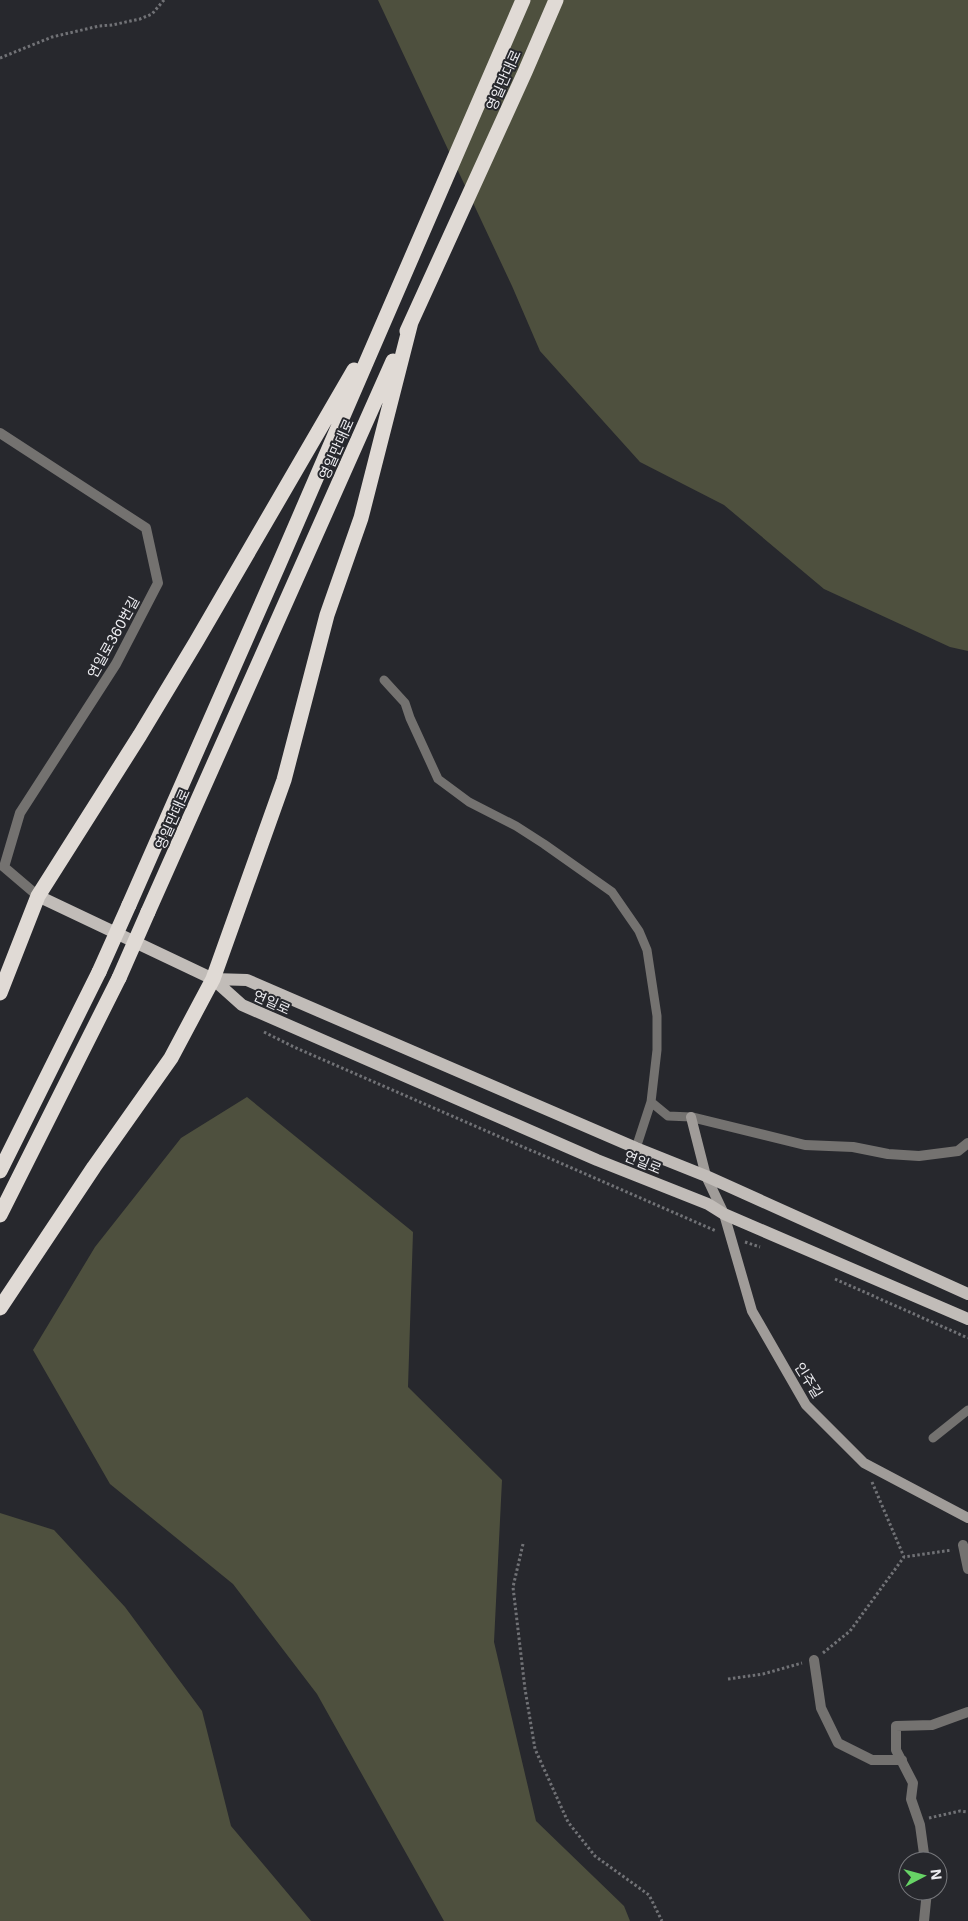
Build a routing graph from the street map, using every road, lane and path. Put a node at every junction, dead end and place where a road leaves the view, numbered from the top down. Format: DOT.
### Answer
graph roads {
  1 [pos="164,0"];
  2 [pos="523,0"];
  3 [pos="556,0"];
  4 [pos="0,58"];
  5 [pos="388,312"];
  6 [pos="411,322"];
  7 [pos="0,433"];
  8 [pos="384,680"];
  9 [pos="38,896"];
  10 [pos="213,979"];
  11 [pos="0,993"];
  12 [pos="262,1031"];
  13 [pos="651,1102"];
  14 [pos="692,1117"];
  15 [pos="968,1143"];
  16 [pos="636,1148"];
  17 [pos="0,1171"];
  18 [pos="706,1176"];
  19 [pos="724,1214"];
  20 [pos="0,1215"];
  21 [pos="731,1238"];
  22 [pos="762,1247"];
  23 [pos="834,1279"];
  24 [pos="968,1294"];
  25 [pos="0,1308"];
  26 [pos="968,1318"];
  27 [pos="968,1338"];
  28 [pos="968,1410"];
  29 [pos="933,1438"];
  30 [pos="864,1463"];
  31 [pos="968,1518"];
  32 [pos="523,1544"];
  33 [pos="963,1545"];
  34 [pos="904,1557"];
  35 [pos="968,1569"];
  36 [pos="814,1660"];
  37 [pos="728,1679"];
  38 [pos="968,1712"];
  39 [pos="902,1760"];
  40 [pos="968,1812"];
  41 [pos="919,1821"];
  42 [pos="924,1851"];
  43 [pos="926,1901"];
  44 [pos="662,1921"];
  45 [pos="924,1921"];
  1 -- 4 [label="path"];
  2 -- 5 [label="highway, 영일만대로"];
  3 -- 6 [label="highway, 영일만대로"];
  5 -- 9 [label="highway"];
  5 -- 17 [label="highway, 영일만대로, bridge"];
  6 -- 10 [label="highway"];
  6 -- 20 [label="highway, 영일만대로, bridge"];
  7 -- 9 [label="street, 연일로360번길"];
  8 -- 13 [label="lane"];
  9 -- 10 [label="main road"];
  9 -- 11 [label="highway"];
  10 -- 16 [label="main road, 연일로"];
  10 -- 19 [label="main road, 연일로"];
  10 -- 25 [label="highway"];
  12 -- 21 [label="path"];
  13 -- 14 [label="lane"];
  13 -- 16 [label="lane"];
  14 -- 15 [label="street"];
  14 -- 18 [label="street, 인주길"];
  16 -- 18 [label="main road, 연일로"];
  18 -- 19 [label="street, 인주길"];
  18 -- 24 [label="main road, 연일로"];
  19 -- 21 [label="street, 인주길"];
  19 -- 26 [label="main road, 연일로"];
  21 -- 22 [label="path"];
  21 -- 30 [label="street, 인주길"];
  23 -- 27 [label="path"];
  28 -- 29 [label="lane"];
  30 -- 31 [label="street, 인주길"];
  30 -- 34 [label="path"];
  32 -- 44 [label="path"];
  33 -- 34 [label="path"];
  33 -- 35 [label="street"];
  34 -- 36 [label="path"];
  36 -- 37 [label="path"];
  36 -- 39 [label="street"];
  38 -- 39 [label="street"];
  39 -- 41 [label="street"];
  40 -- 41 [label="path"];
  41 -- 42 [label="street"];
  43 -- 45 [label="street"];
}
